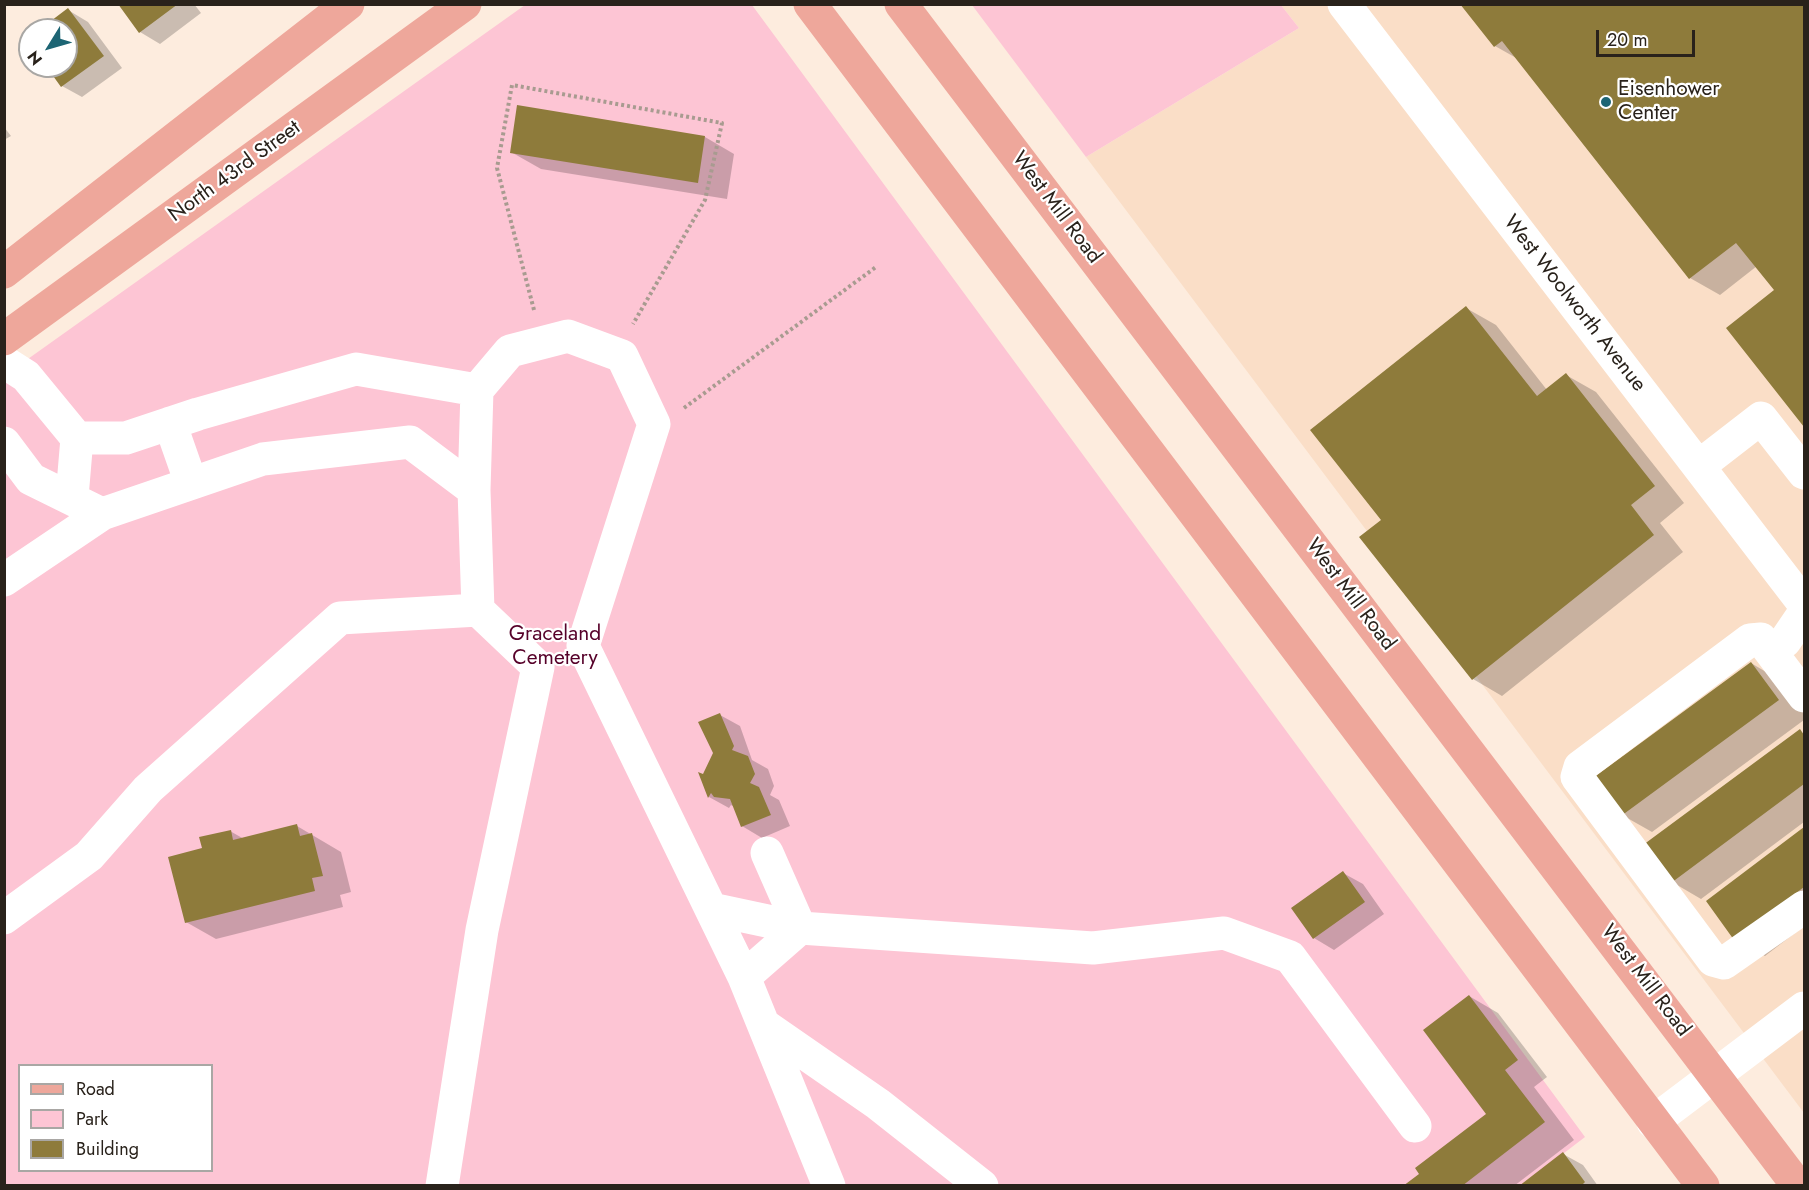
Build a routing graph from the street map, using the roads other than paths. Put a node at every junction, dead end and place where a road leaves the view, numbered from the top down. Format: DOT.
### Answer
graph roads {
  1 [pos="348,4"];
  2 [pos="465,4"];
  3 [pos="810,4"];
  4 [pos="901,4"];
  5 [pos="1344,4"];
  6 [pos="4,272"];
  7 [pos="4,339"];
  8 [pos="4,362"];
  9 [pos="477,390"];
  10 [pos="170,423"];
  11 [pos="77,438"];
  12 [pos="4,443"];
  13 [pos="1699,466"];
  14 [pos="1804,473"];
  15 [pos="191,483"];
  16 [pos="474,490"];
  17 [pos="72,497"];
  18 [pos="102,514"];
  19 [pos="4,580"];
  20 [pos="1804,604"];
  21 [pos="478,610"];
  22 [pos="1804,613"];
  23 [pos="583,646"];
  24 [pos="1771,651"];
  25 [pos="538,667"];
  26 [pos="1804,696"];
  27 [pos="767,853"];
  28 [pos="1804,907"];
  29 [pos="711,909"];
  30 [pos="4,918"];
  31 [pos="800,928"];
  32 [pos="744,977"];
  33 [pos="1804,1008"];
  34 [pos="764,1025"];
  35 [pos="1715,1075"];
  36 [pos="1653,1122"];
  37 [pos="1415,1126"];
  38 [pos="442,1185"];
  39 [pos="830,1185"];
  40 [pos="982,1185"];
  41 [pos="1703,1185"];
  42 [pos="1798,1185"];
  1 -- 6 [label="main road"];
  2 -- 7 [label="main road, North 43rd Street"];
  3 -- 36 [label="main road"];
  4 -- 35 [label="main road, West Mill Road"];
  5 -- 13 [label="street, West Woolworth Avenue"];
  8 -- 11 [label="street"];
  9 -- 10 [label="street"];
  9 -- 16 [label="street"];
  9 -- 23 [label="street"];
  10 -- 11 [label="street"];
  10 -- 15 [label="street"];
  11 -- 17 [label="street"];
  12 -- 17 [label="street"];
  13 -- 14 [label="street"];
  13 -- 20 [label="street, West Woolworth Avenue"];
  15 -- 16 [label="street"];
  15 -- 18 [label="street"];
  16 -- 21 [label="street"];
  17 -- 18 [label="street"];
  18 -- 19 [label="street"];
  21 -- 25 [label="street"];
  21 -- 30 [label="street"];
  22 -- 24 [label="street"];
  23 -- 25 [label="street"];
  23 -- 29 [label="street"];
  24 -- 26 [label="street"];
  24 -- 28 [label="street"];
  25 -- 38 [label="street"];
  27 -- 31 [label="street"];
  29 -- 31 [label="street"];
  29 -- 32 [label="street"];
  31 -- 32 [label="street"];
  31 -- 37 [label="street"];
  32 -- 34 [label="street"];
  33 -- 35 [label="street"];
  34 -- 39 [label="street"];
  34 -- 40 [label="street"];
  35 -- 36 [label="street"];
  35 -- 42 [label="main road, West Mill Road"];
  36 -- 41 [label="main road"];
}
